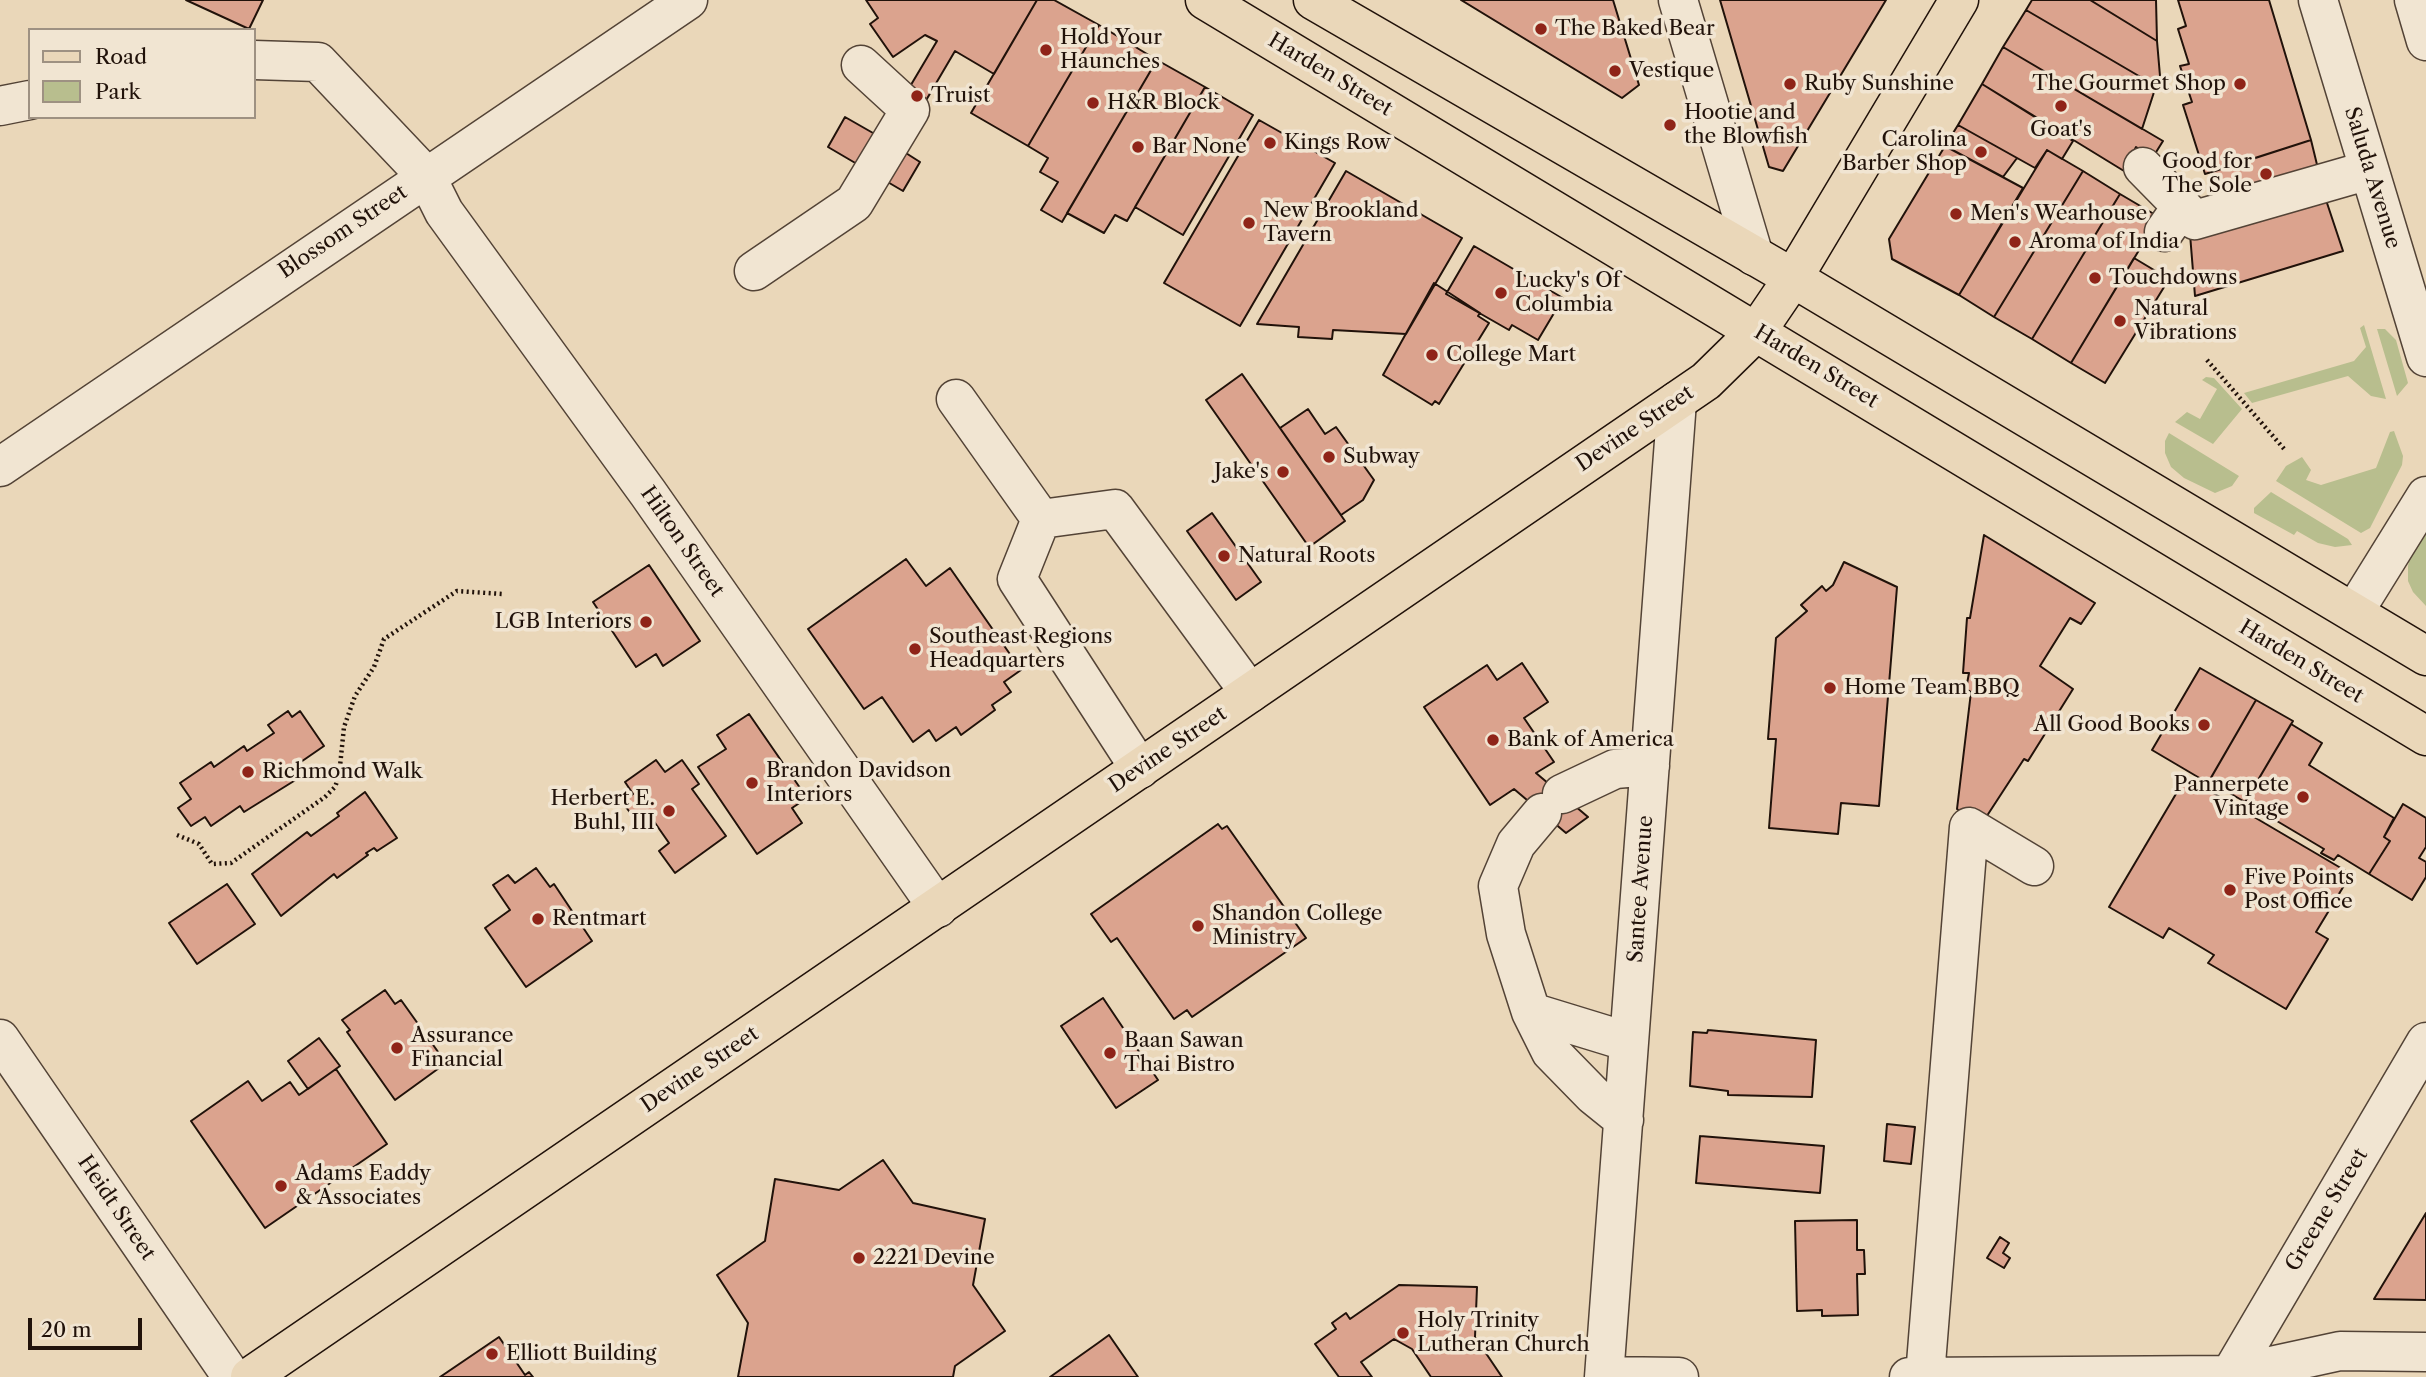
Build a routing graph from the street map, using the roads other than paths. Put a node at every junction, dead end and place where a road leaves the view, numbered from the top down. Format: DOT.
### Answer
graph roads {
  1 [pos="688,0"];
  2 [pos="1205,0"];
  3 [pos="1313,0"];
  4 [pos="1678,0"];
  5 [pos="1959,0"];
  6 [pos="2318,0"];
  7 [pos="2414,0"];
  8 [pos="2426,41"];
  9 [pos="256,60"];
  10 [pos="861,65"];
  11 [pos="28,100"];
  12 [pos="0,106"];
  13 [pos="2143,167"];
  14 [pos="2369,170"];
  15 [pos="426,176"];
  16 [pos="1754,256"];
  17 [pos="754,271"];
  18 [pos="1793,278"];
  19 [pos="1757,331"];
  20 [pos="2426,357"];
  21 [pos="956,399"];
  22 [pos="1677,401"];
  23 [pos="0,467"];
  24 [pos="2426,496"];
  25 [pos="1041,519"];
  26 [pos="2354,612"];
  27 [pos="2426,656"];
  28 [pos="1250,694"];
  29 [pos="2426,736"];
  30 [pos="1650,766"];
  31 [pos="1140,769"];
  32 [pos="2034,866"];
  33 [pos="938,908"];
  34 [pos="1531,1012"];
  35 [pos="0,1039"];
  36 [pos="1629,1042"];
  37 [pos="2426,1042"];
  38 [pos="1624,1120"];
  39 [pos="2426,1352"];
  40 [pos="1604,1376"];
  41 [pos="1925,1376"];
  42 [pos="2229,1376"];
  43 [pos="232,1377"];
  44 [pos="250,1377"];
  45 [pos="1679,1377"];
  46 [pos="1909,1377"];
  1 -- 15 [label="street, Blossom Street"];
  2 -- 19 [label="main road, Harden Street"];
  3 -- 16 [label="main road"];
  4 -- 16 [label="street"];
  5 -- 18 [label="main road, Devine Street"];
  6 -- 14 [label="street, Saluda Avenue"];
  7 -- 8 [label="street"];
  9 -- 15 [label="street, Hilton Street"];
  10 -- 17 [label="street"];
  11 -- 12 [label="street"];
  13 -- 14 [label="street"];
  14 -- 20 [label="street, Saluda Avenue"];
  15 -- 23 [label="street, Blossom Street"];
  15 -- 33 [label="street, Hilton Street"];
  16 -- 18 [label="main road"];
  18 -- 19 [label="main road, Devine Street"];
  18 -- 26 [label="main road"];
  19 -- 22 [label="main road, Devine Street"];
  19 -- 29 [label="main road, Harden Street"];
  21 -- 25 [label="street"];
  22 -- 28 [label="main road, Devine Street"];
  22 -- 30 [label="street, Santee Avenue"];
  24 -- 26 [label="street"];
  25 -- 28 [label="street"];
  25 -- 31 [label="street"];
  26 -- 27 [label="main road"];
  28 -- 31 [label="main road, Devine Street"];
  30 -- 34 [label="street"];
  30 -- 36 [label="street, Santee Avenue"];
  31 -- 33 [label="main road, Devine Street"];
  32 -- 41 [label="street"];
  33 -- 44 [label="main road, Devine Street"];
  34 -- 36 [label="street"];
  34 -- 38 [label="street"];
  35 -- 43 [label="street, Heidt Street"];
  36 -- 38 [label="street, Santee Avenue"];
  37 -- 42 [label="street, Greene Street"];
  38 -- 40 [label="street, Santee Avenue"];
  39 -- 42 [label="street"];
  40 -- 45 [label="street"];
  41 -- 42 [label="street"];
  41 -- 46 [label="street"];
}
